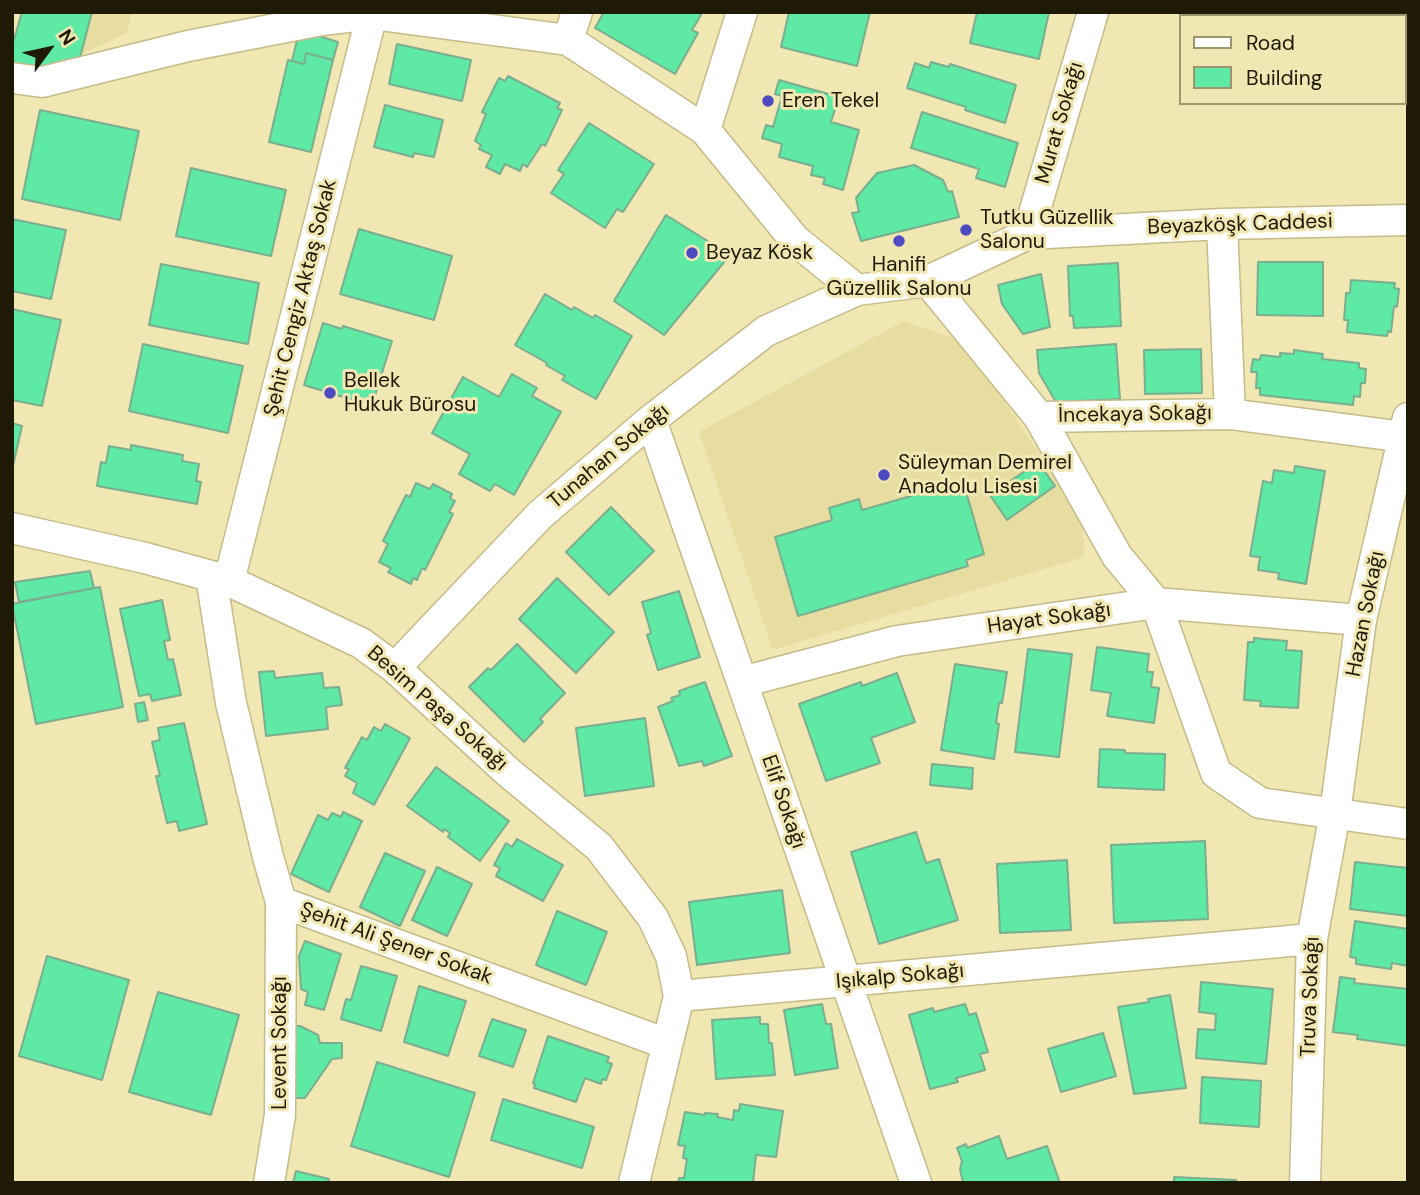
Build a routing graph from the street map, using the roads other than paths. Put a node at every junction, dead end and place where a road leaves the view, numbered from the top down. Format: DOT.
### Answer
graph roads {
  1 [pos="742,12"];
  2 [pos="1093,12"];
  3 [pos="373,14"];
  4 [pos="572,26"];
  5 [pos="12,78"];
  6 [pos="705,130"];
  7 [pos="1408,220"];
  8 [pos="1222,224"];
  9 [pos="1028,234"];
  10 [pos="929,281"];
  11 [pos="857,290"];
  12 [pos="1230,414"];
  13 [pos="1039,417"];
  14 [pos="651,420"];
  15 [pos="1406,427"];
  16 [pos="12,528"];
  17 [pos="220,578"];
  18 [pos="1156,603"];
  19 [pos="1361,620"];
  20 [pos="395,668"];
  21 [pos="742,682"];
  22 [pos="1335,813"];
  23 [pos="1408,824"];
  24 [pos="281,902"];
  25 [pos="1311,939"];
  26 [pos="846,982"];
  27 [pos="679,996"];
  28 [pos="667,1044"];
  29 [pos="269,1183"];
  30 [pos="634,1183"];
  31 [pos="916,1183"];
  32 [pos="1305,1183"];
  1 -- 6 [label="street"];
  2 -- 9 [label="street, Murat Sokağı"];
  3 -- 4 [label="street"];
  3 -- 5 [label="street"];
  3 -- 17 [label="street, Şehit Cengiz Aktaş Sokak"];
  4 -- 6 [label="street"];
  6 -- 11 [label="street"];
  7 -- 8 [label="street, Beyazköşk Caddesi"];
  8 -- 9 [label="street, Beyazköşk Caddesi"];
  8 -- 12 [label="street, İncekaya Sokağı"];
  9 -- 10 [label="street, Beyazköşk Caddesi"];
  10 -- 11 [label="street, Beyazköşk Caddesi"];
  10 -- 13 [label="street"];
  11 -- 14 [label="street, Tunahan Sokağı"];
  12 -- 13 [label="street, İncekaya Sokağı"];
  12 -- 15 [label="street, İncekaya Sokağı"];
  13 -- 18 [label="street"];
  14 -- 20 [label="street, Tunahan Sokağı"];
  14 -- 21 [label="street, Elif Sokağı"];
  15 -- 19 [label="street, Hazan Sokağı"];
  16 -- 17 [label="street, Besim Paşa Sokağı"];
  17 -- 20 [label="street, Besim Paşa Sokağı"];
  17 -- 24 [label="street, Şehit Ali Şener Sokak"];
  18 -- 19 [label="street, Hayat Sokağı"];
  18 -- 21 [label="street, Hayat Sokağı"];
  18 -- 22 [label="street"];
  19 -- 22 [label="street, Hazan Sokağı"];
  20 -- 27 [label="street, Besim Paşa Sokağı"];
  21 -- 26 [label="street, Elif Sokağı"];
  22 -- 23 [label="street"];
  22 -- 25 [label="street, Truva Sokağı"];
  24 -- 28 [label="street, Şehit Ali Şener Sokak"];
  24 -- 29 [label="street, Levent Sokağı"];
  25 -- 26 [label="street, Işıkalp Sokağı"];
  25 -- 32 [label="street, Truva Sokağı"];
  26 -- 27 [label="street, Işıkalp Sokağı"];
  26 -- 31 [label="street, Elif Sokağı"];
  27 -- 28 [label="street"];
  28 -- 30 [label="street"];
}
